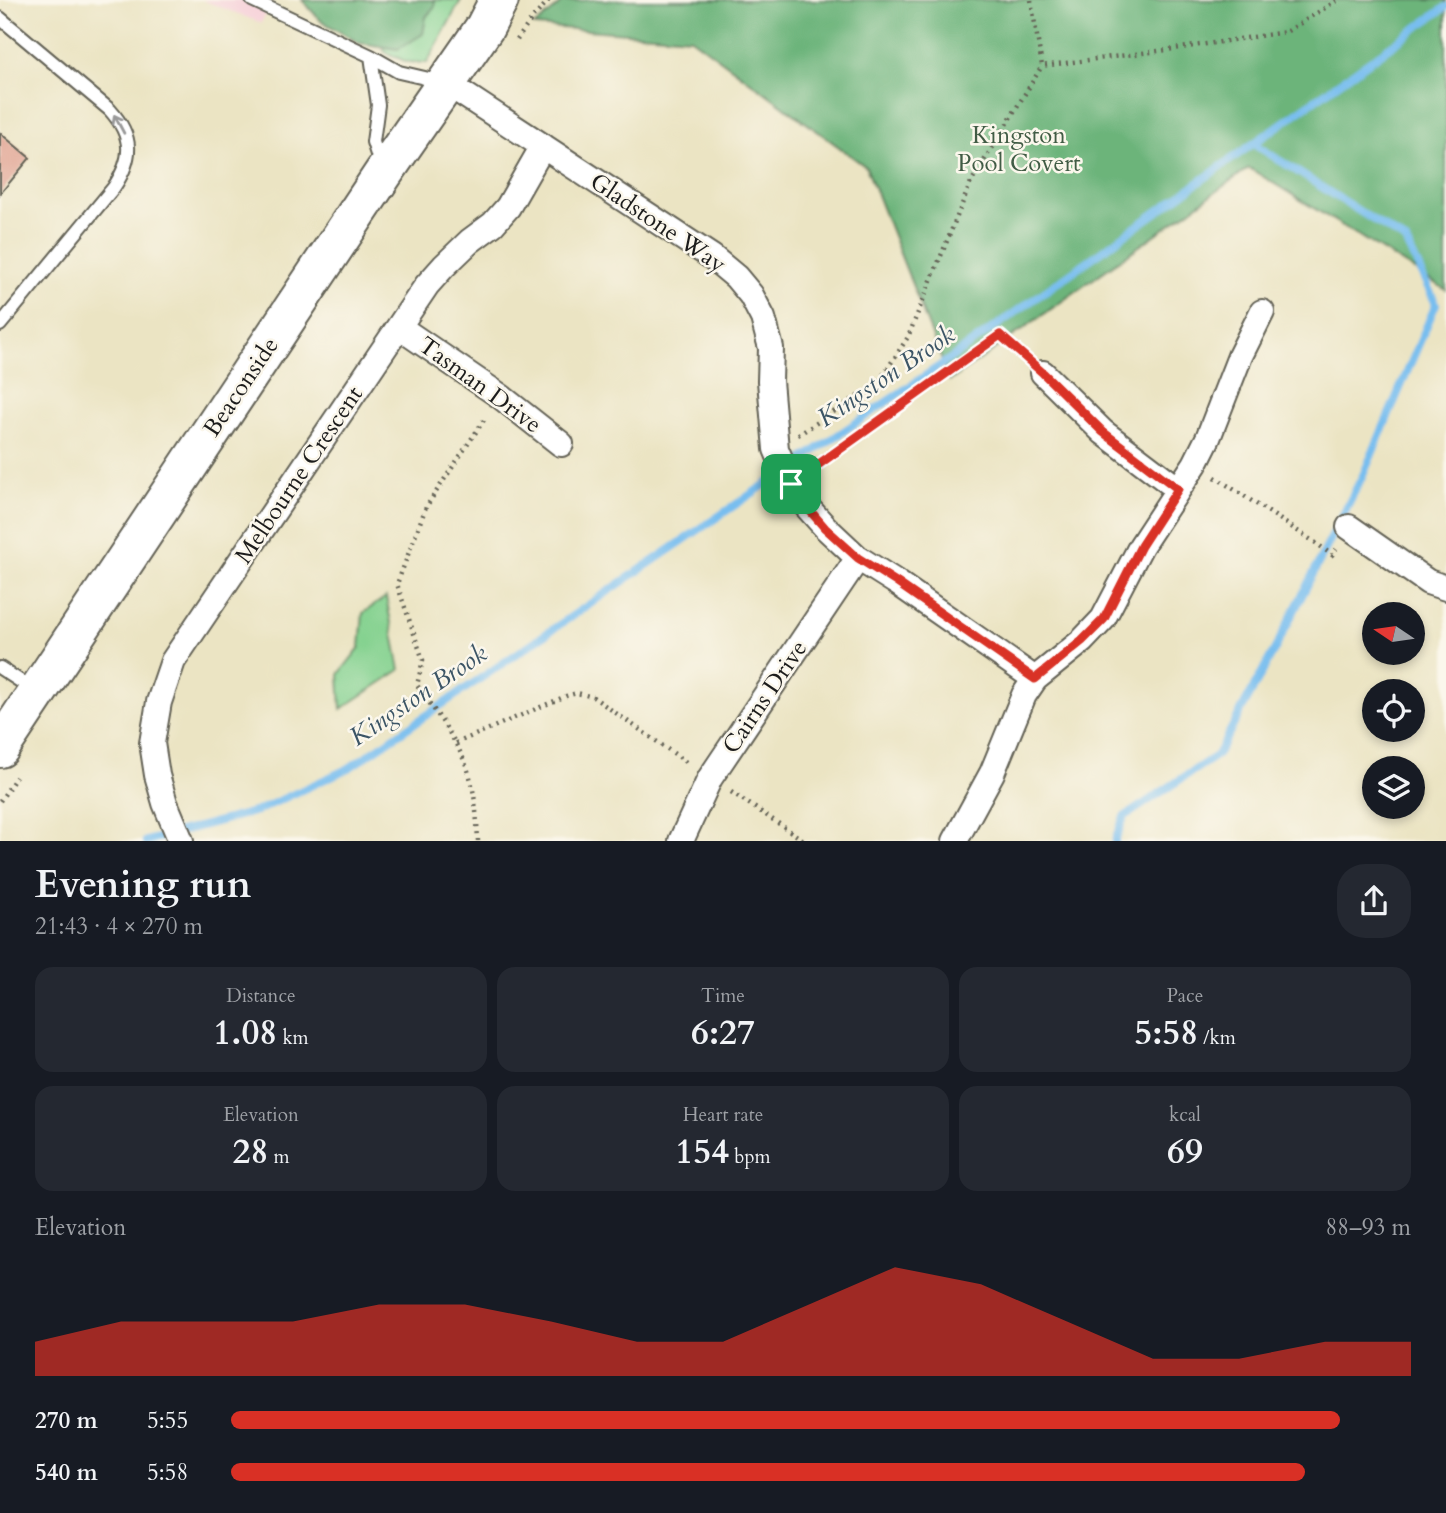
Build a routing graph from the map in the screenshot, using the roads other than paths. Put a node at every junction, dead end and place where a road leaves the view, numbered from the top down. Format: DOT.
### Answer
graph roads {
  1 [pos="252,0"];
  2 [pos="514,0"];
  3 [pos="0,18"];
  4 [pos="500,23"];
  5 [pos="371,56"];
  6 [pos="448,84"];
  7 [pos="543,146"];
  8 [pos="383,174"];
  9 [pos="1262,312"];
  10 [pos="0,325"];
  11 [pos="399,327"];
  12 [pos="1043,373"];
  13 [pos="561,444"];
  14 [pos="1178,489"];
  15 [pos="1349,527"];
  16 [pos="858,558"];
  17 [pos="1446,588"];
  18 [pos="0,668"];
  19 [pos="1035,679"];
  20 [pos="39,689"];
  21 [pos="0,748"];
  22 [pos="181,841"];
  23 [pos="681,841"];
  24 [pos="955,841"];
  1 -- 5 [label="lane"];
  2 -- 4 [label="highway, Beaconside"];
  10 -- 3 [label="lane, one-way"];
  4 -- 6 [label="highway, Beaconside"];
  5 -- 6 [label="lane"];
  5 -- 8 [label="lane"];
  6 -- 7 [label="street, Gladstone Way"];
  6 -- 8 [label="highway, Beaconside"];
  7 -- 11 [label="street, Melbourne Crescent"];
  7 -- 16 [label="street, Gladstone Way"];
  8 -- 20 [label="highway, Beaconside"];
  9 -- 14 [label="street"];
  11 -- 13 [label="street, Tasman Drive"];
  11 -- 22 [label="street, Melbourne Crescent"];
  12 -- 14 [label="street"];
  14 -- 19 [label="street"];
  15 -- 17 [label="street"];
  16 -- 19 [label="street, Gladstone Way"];
  16 -- 23 [label="street, Cairns Drive"];
  18 -- 20 [label="lane"];
  19 -- 24 [label="street"];
  20 -- 21 [label="highway, Beaconside"];
}
